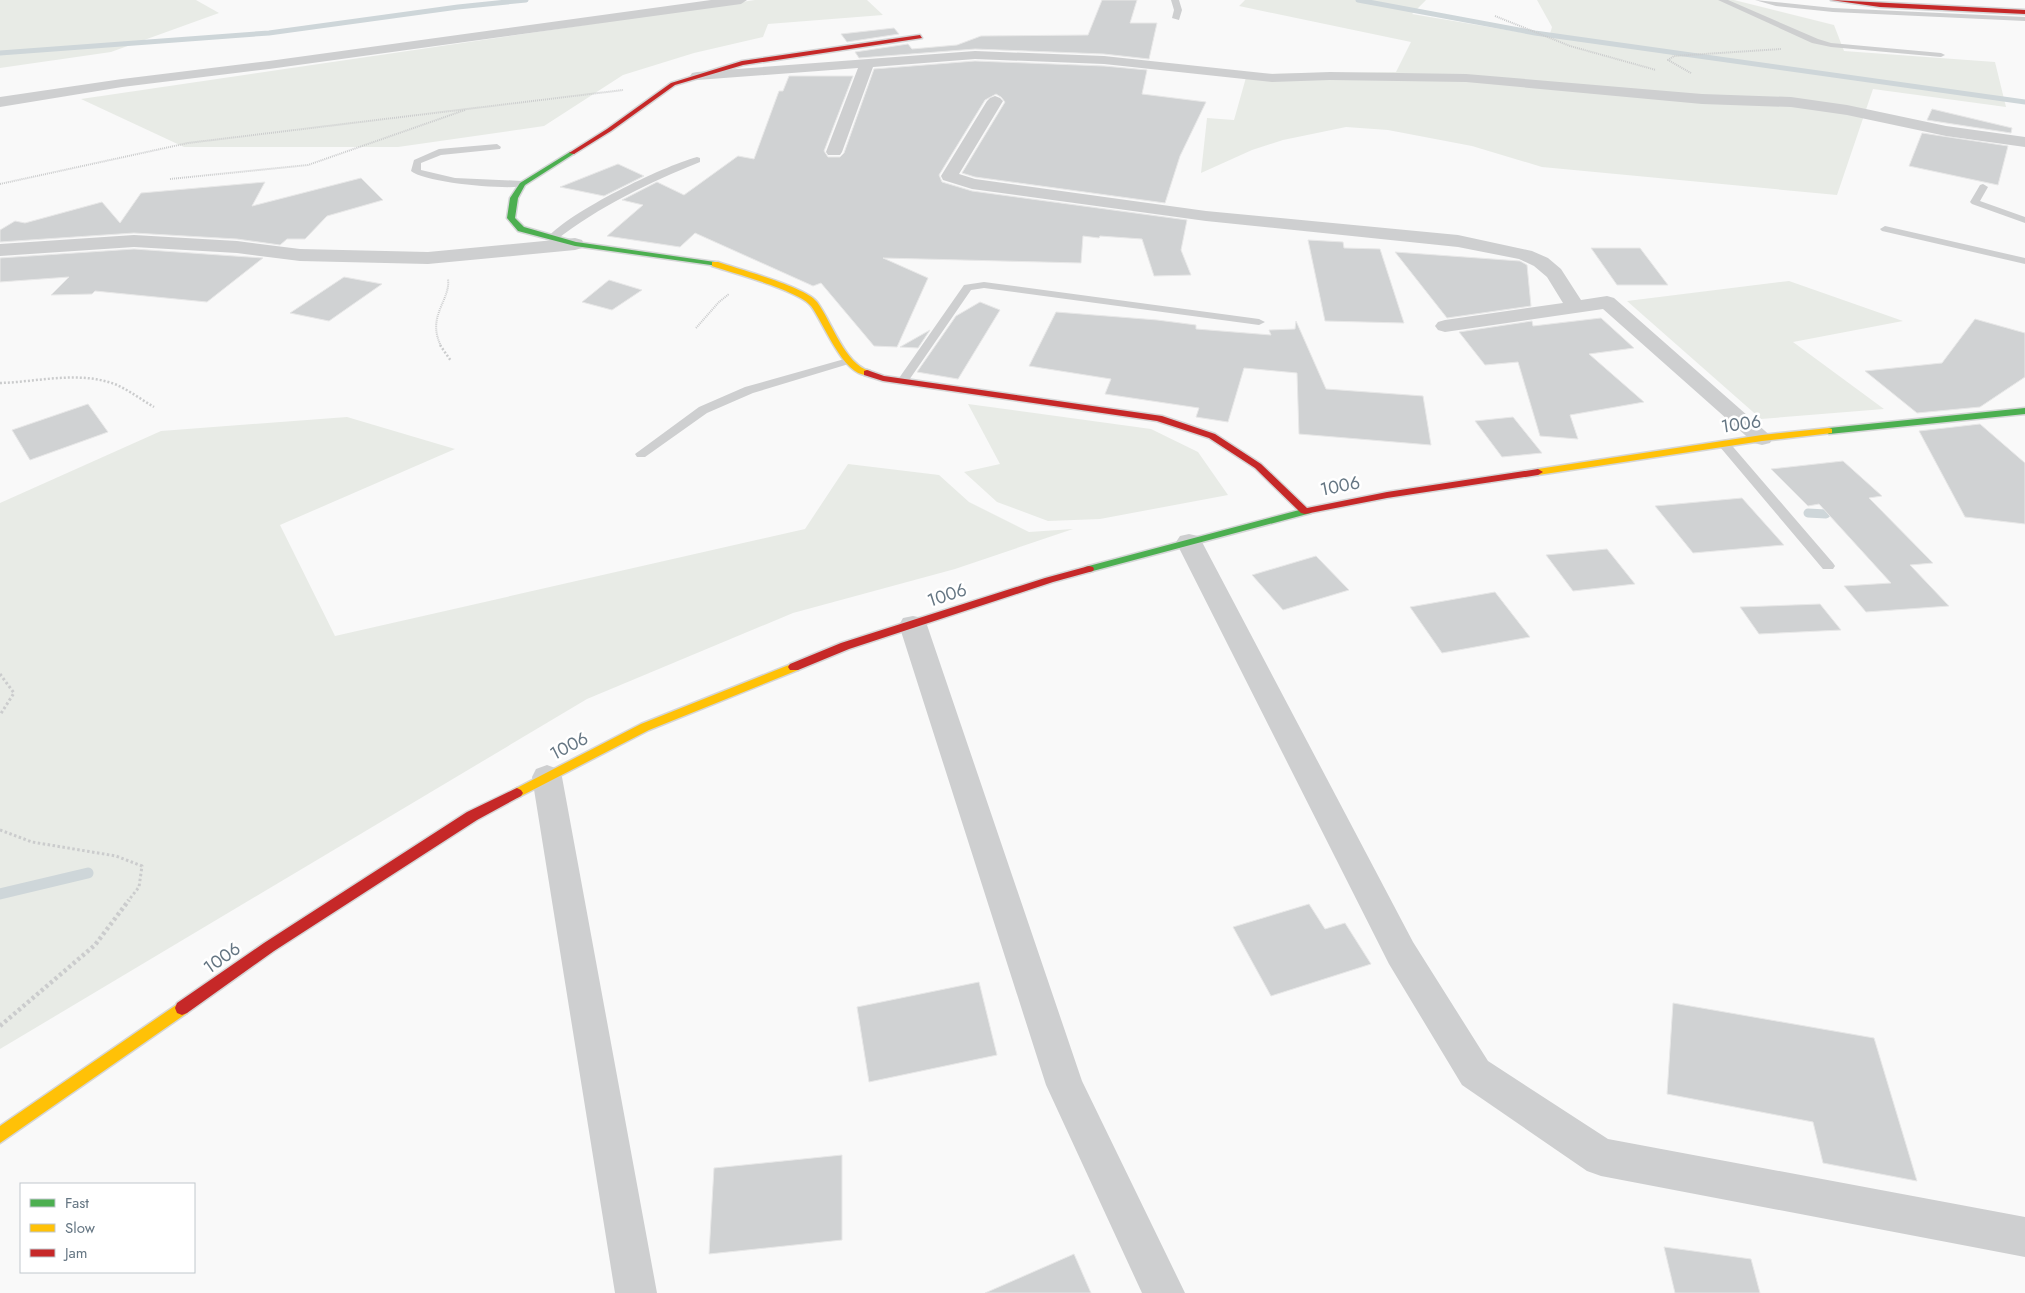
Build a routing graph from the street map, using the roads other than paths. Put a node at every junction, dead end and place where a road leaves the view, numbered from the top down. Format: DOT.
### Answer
graph roads {
  1 [pos="741,0"];
  2 [pos="1175,0"];
  3 [pos="1722,0"];
  4 [pos="1759,0"];
  5 [pos="1787,0"];
  6 [pos="1933,0"];
  7 [pos="1833,5"];
  8 [pos="2025,5"];
  9 [pos="2025,12"];
  10 [pos="1176,18"];
  11 [pos="2025,19"];
  12 [pos="920,37"];
  13 [pos="1941,55"];
  14 [pos="867,63"];
  15 [pos="697,76"];
  16 [pos="995,100"];
  17 [pos="0,102"];
  18 [pos="2025,142"];
  19 [pos="497,147"];
  20 [pos="834,152"];
  21 [pos="697,160"];
  22 [pos="522,184"];
  23 [pos="1983,187"];
  24 [pos="2025,220"];
  25 [pos="1885,229"];
  26 [pos="552,238"];
  27 [pos="575,244"];
  28 [pos="0,250"];
  29 [pos="2025,261"];
  30 [pos="1576,307"];
  31 [pos="1259,322"];
  32 [pos="1445,326"];
  33 [pos="848,361"];
  34 [pos="903,381"];
  35 [pos="2025,411"];
  36 [pos="1762,438"];
  37 [pos="1724,444"];
  38 [pos="641,454"];
  39 [pos="1304,511"];
  40 [pos="1189,542"];
  41 [pos="1828,566"];
  42 [pos="913,625"];
  43 [pos="547,777"];
  44 [pos="0,1136"];
  45 [pos="2025,1237"];
  46 [pos="636,1293"];
  47 [pos="1164,1293"];
  1 -- 17 [label="street"];
  2 -- 10 [label="lane"];
  3 -- 13 [label="lane"];
  4 -- 7 [label="lane"];
  5 -- 7 [label="lane"];
  6 -- 8 [label="main road"];
  7 -- 9 [label="main road"];
  7 -- 11 [label="lane"];
  12 -- 15 [label="main road"];
  14 -- 15 [label="street"];
  14 -- 18 [label="street"];
  14 -- 20 [label="street"];
  15 -- 22 [label="main road"];
  16 -- 30 [label="street"];
  19 -- 22 [label="lane"];
  21 -- 26 [label="lane"];
  22 -- 26 [label="main road"];
  23 -- 24 [label="lane"];
  25 -- 29 [label="lane"];
  26 -- 27 [label="main road"];
  27 -- 28 [label="street"];
  27 -- 33 [label="main road"];
  30 -- 32 [label="street"];
  30 -- 36 [label="street"];
  31 -- 34 [label="lane"];
  33 -- 34 [label="main road"];
  33 -- 38 [label="lane"];
  34 -- 39 [label="main road"];
  35 -- 36 [label="main road, 1006"];
  36 -- 37 [label="main road, 1006"];
  37 -- 39 [label="main road, 1006"];
  37 -- 41 [label="lane"];
  39 -- 40 [label="main road, 1006"];
  40 -- 42 [label="main road, 1006"];
  40 -- 45 [label="street"];
  42 -- 43 [label="main road, 1006"];
  42 -- 47 [label="street"];
  43 -- 44 [label="main road, 1006"];
  43 -- 46 [label="street"];
}
